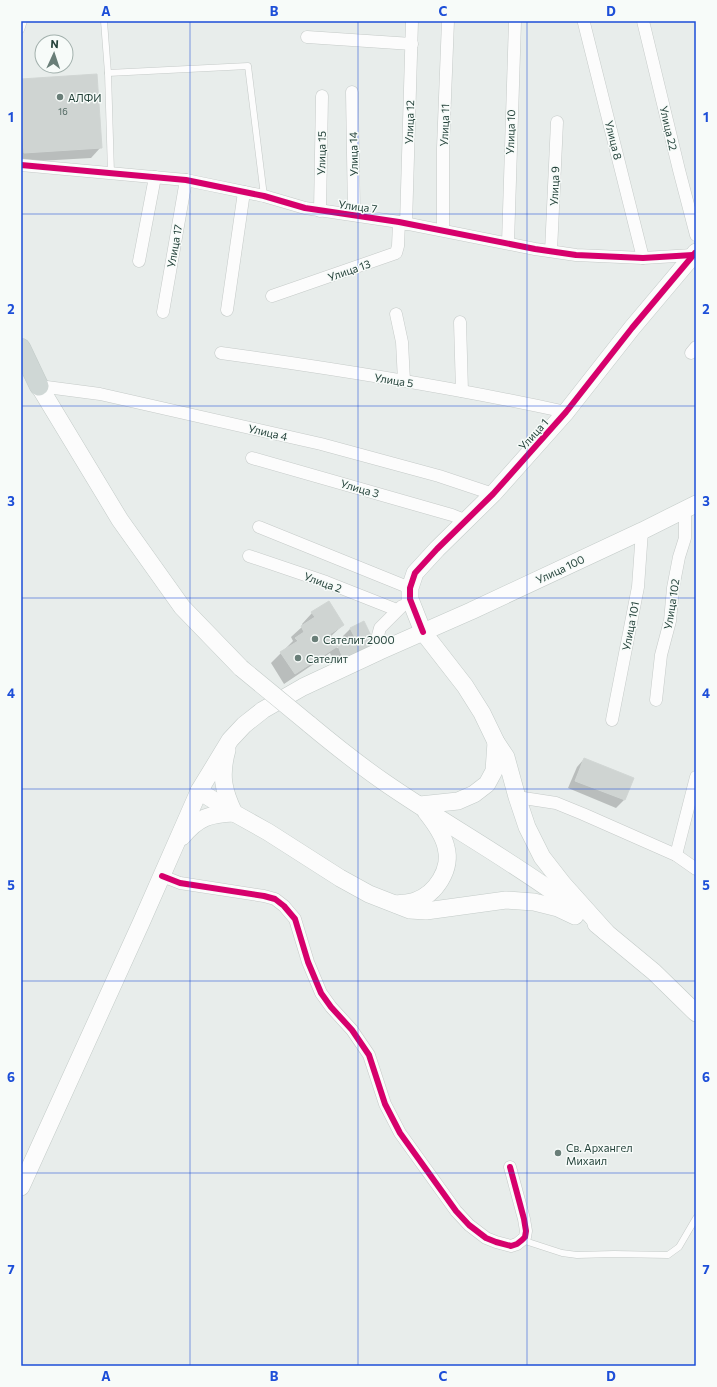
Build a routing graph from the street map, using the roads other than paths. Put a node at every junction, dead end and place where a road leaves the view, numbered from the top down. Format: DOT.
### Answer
graph roads {
  1 [pos="24,21"];
  2 [pos="104,21"];
  3 [pos="412,21"];
  4 [pos="448,21"];
  5 [pos="514,21"];
  6 [pos="643,21"];
  7 [pos="584,23"];
  8 [pos="21,30"];
  9 [pos="307,37"];
  10 [pos="412,44"];
  11 [pos="108,73"];
  12 [pos="352,92"];
  13 [pos="322,96"];
  14 [pos="557,122"];
  15 [pos="21,165"];
  16 [pos="111,173"];
  17 [pos="155,177"];
  18 [pos="186,180"];
  19 [pos="244,192"];
  20 [pos="264,196"];
  21 [pos="320,211"];
  22 [pos="354,216"];
  23 [pos="402,223"];
  24 [pos="443,230"];
  25 [pos="696,235"];
  26 [pos="508,243"];
  27 [pos="551,251"];
  28 [pos="695,253"];
  29 [pos="643,258"];
  30 [pos="139,261"];
  31 [pos="272,296"];
  32 [pos="227,310"];
  33 [pos="163,312"];
  34 [pos="396,314"];
  35 [pos="460,322"];
  36 [pos="21,348"];
  37 [pos="221,353"];
  38 [pos="21,358"];
  39 [pos="404,381"];
  40 [pos="39,386"];
  41 [pos="462,391"];
  42 [pos="566,412"];
  43 [pos="252,458"];
  44 [pos="493,494"];
  45 [pos="690,507"];
  46 [pos="467,520"];
  47 [pos="259,526"];
  48 [pos="642,531"];
  49 [pos="249,556"];
  50 [pos="410,593"];
  51 [pos="397,610"];
  52 [pos="423,632"];
  53 [pos="380,651"];
  54 [pos="656,700"];
  55 [pos="612,720"];
  56 [pos="230,740"];
  57 [pos="496,742"];
  58 [pos="696,777"];
  59 [pos="199,791"];
  60 [pos="517,797"];
  61 [pos="420,805"];
  62 [pos="234,813"];
  63 [pos="176,843"];
  64 [pos="676,856"];
  65 [pos="696,869"];
  66 [pos="162,876"];
  67 [pos="394,904"];
  68 [pos="606,932"];
  69 [pos="696,1014"];
  70 [pos="510,1167"];
  71 [pos="21,1187"];
  72 [pos="696,1218"];
  73 [pos="522,1240"];
  1 -- 8 [label="lane"];
  2 -- 11 [label="lane"];
  3 -- 10 [label="street, Улица 12"];
  4 -- 24 [label="street, Улица 11"];
  5 -- 26 [label="street, Улица 10"];
  6 -- 25 [label="street, Улица 22"];
  7 -- 29 [label="street, Улица 8"];
  9 -- 10 [label="street"];
  10 -- 23 [label="street, Улица 12"];
  11 -- 16 [label="lane"];
  11 -- 20 [label="lane"];
  12 -- 22 [label="street, Улица 14"];
  13 -- 21 [label="street, Улица 15"];
  14 -- 27 [label="street, Улица 9"];
  15 -- 16 [label="street, Улица 7"];
  16 -- 17 [label="street, Улица 7"];
  17 -- 18 [label="street, Улица 7"];
  17 -- 30 [label="street"];
  18 -- 19 [label="street, Улица 7"];
  18 -- 33 [label="street, Улица 17"];
  19 -- 20 [label="street, Улица 7"];
  19 -- 32 [label="street"];
  20 -- 21 [label="street, Улица 7"];
  21 -- 22 [label="street, Улица 7"];
  22 -- 23 [label="street, Улица 7"];
  23 -- 24 [label="street, Улица 7"];
  23 -- 31 [label="street, Улица 13"];
  24 -- 26 [label="street, Улица 7"];
  26 -- 27 [label="street, Улица 7"];
  27 -- 29 [label="street, Улица 7"];
  28 -- 29 [label="street, Улица 7"];
  28 -- 42 [label="main road, Улица 1"];
  34 -- 39 [label="street"];
  35 -- 41 [label="street"];
  36 -- 40 [label="main road"];
  37 -- 39 [label="street, Улица 5"];
  38 -- 40 [label="main road"];
  39 -- 41 [label="street, Улица 5"];
  40 -- 44 [label="street, Улица 4"];
  40 -- 61 [label="main road, bridge"];
  41 -- 42 [label="street, Улица 5"];
  42 -- 44 [label="main road, Улица 1"];
  43 -- 46 [label="street, Улица 3"];
  44 -- 46 [label="main road, Улица 1"];
  45 -- 48 [label="main road, Улица 100"];
  45 -- 54 [label="street, Улица 102"];
  46 -- 50 [label="main road, Улица 1"];
  47 -- 50 [label="street"];
  48 -- 52 [label="main road, Улица 100"];
  48 -- 55 [label="street, Улица 101"];
  49 -- 51 [label="street, Улица 2"];
  50 -- 51 [label="street"];
  50 -- 52 [label="main road"];
  51 -- 53 [label="street"];
  52 -- 53 [label="main road, Улица 100"];
  52 -- 57 [label="main road"];
  53 -- 56 [label="main road, Улица 100"];
  56 -- 59 [label="main road, Улица 100"];
  56 -- 62 [label="main road"];
  57 -- 60 [label="main road"];
  57 -- 61 [label="main road"];
  58 -- 64 [label="street"];
  59 -- 62 [label="main road"];
  59 -- 63 [label="main road, Улица 100"];
  60 -- 64 [label="street"];
  60 -- 68 [label="main road"];
  61 -- 67 [label="main road"];
  61 -- 68 [label="main road"];
  62 -- 63 [label="main road"];
  62 -- 67 [label="main road"];
  63 -- 66 [label="main road, Улица 100"];
  64 -- 65 [label="street"];
  66 -- 71 [label="main road, Улица 100"];
  66 -- 73 [label="street"];
  67 -- 68 [label="main road"];
  68 -- 69 [label="main road"];
  70 -- 73 [label="street"];
  72 -- 73 [label="lane"];
}
